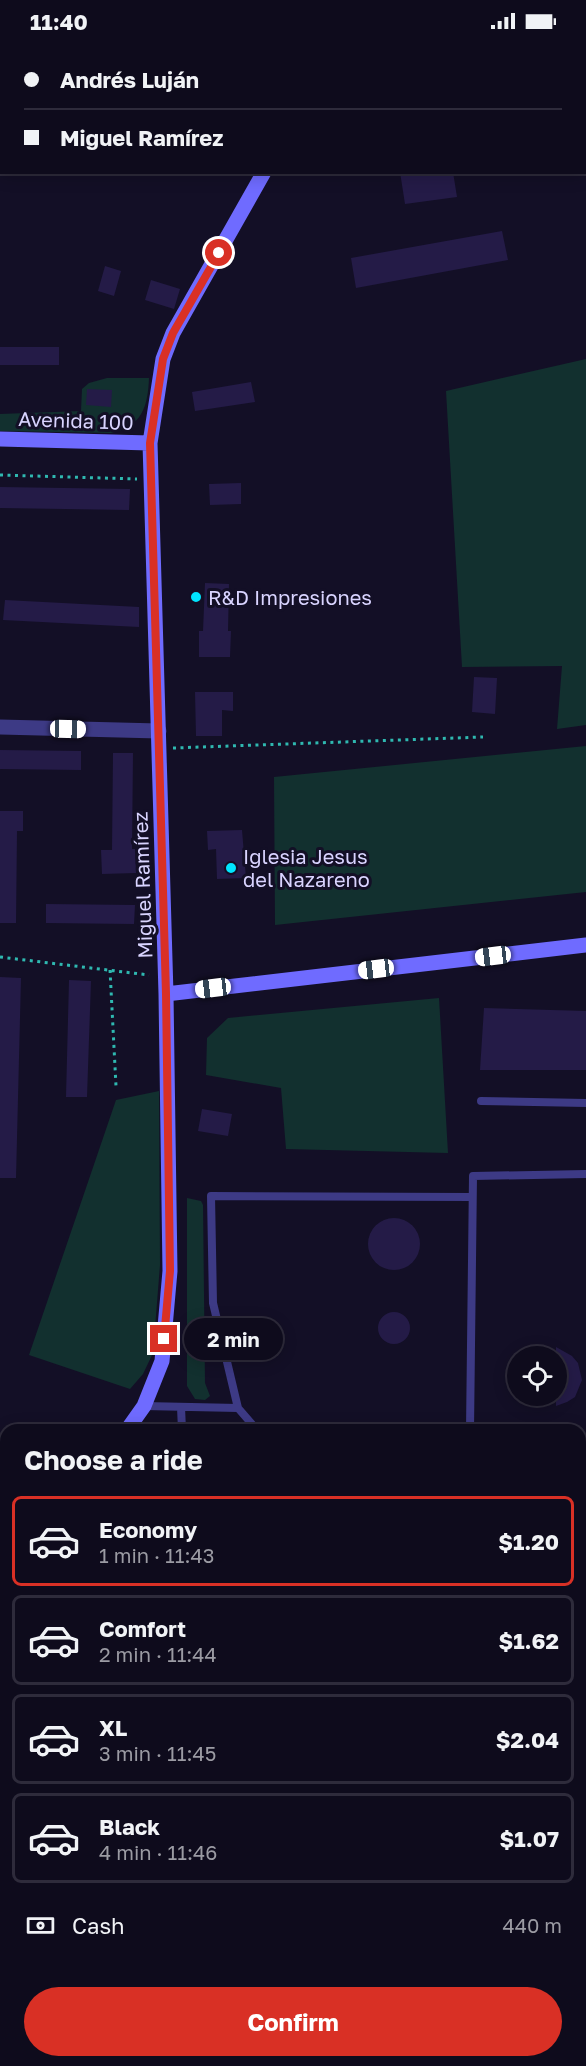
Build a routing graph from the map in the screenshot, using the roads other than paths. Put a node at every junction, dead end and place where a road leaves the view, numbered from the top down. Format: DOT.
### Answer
graph roads {
  1 [pos="263,174"];
  2 [pos="0,439"];
  3 [pos="150,443"];
  4 [pos="0,727"];
  5 [pos="159,731"];
  6 [pos="586,945"];
  7 [pos="166,994"];
  8 [pos="481,1101"];
  9 [pos="586,1104"];
  10 [pos="586,1174"];
  11 [pos="472,1197"];
  12 [pos="144,1406"];
  13 [pos="181,1407"];
  14 [pos="238,1408"];
  15 [pos="131,1424"];
  16 [pos="182,1424"];
  17 [pos="252,1424"];
  18 [pos="470,1424"];
  1 -- 3 [label="street, Miguel Ramírez"];
  2 -- 3 [label="street, Avenida 100"];
  3 -- 5 [label="street, Miguel Ramírez"];
  4 -- 5 [label="street"];
  5 -- 7 [label="street, Miguel Ramírez"];
  6 -- 7 [label="street"];
  7 -- 12 [label="street, Miguel Ramírez"];
  8 -- 9 [label="lane"];
  10 -- 11 [label="lane"];
  11 -- 14 [label="lane"];
  11 -- 18 [label="lane"];
  12 -- 13 [label="lane"];
  12 -- 15 [label="street, Miguel Ramírez"];
  13 -- 14 [label="lane"];
  13 -- 16 [label="lane"];
  14 -- 17 [label="lane"];
}
